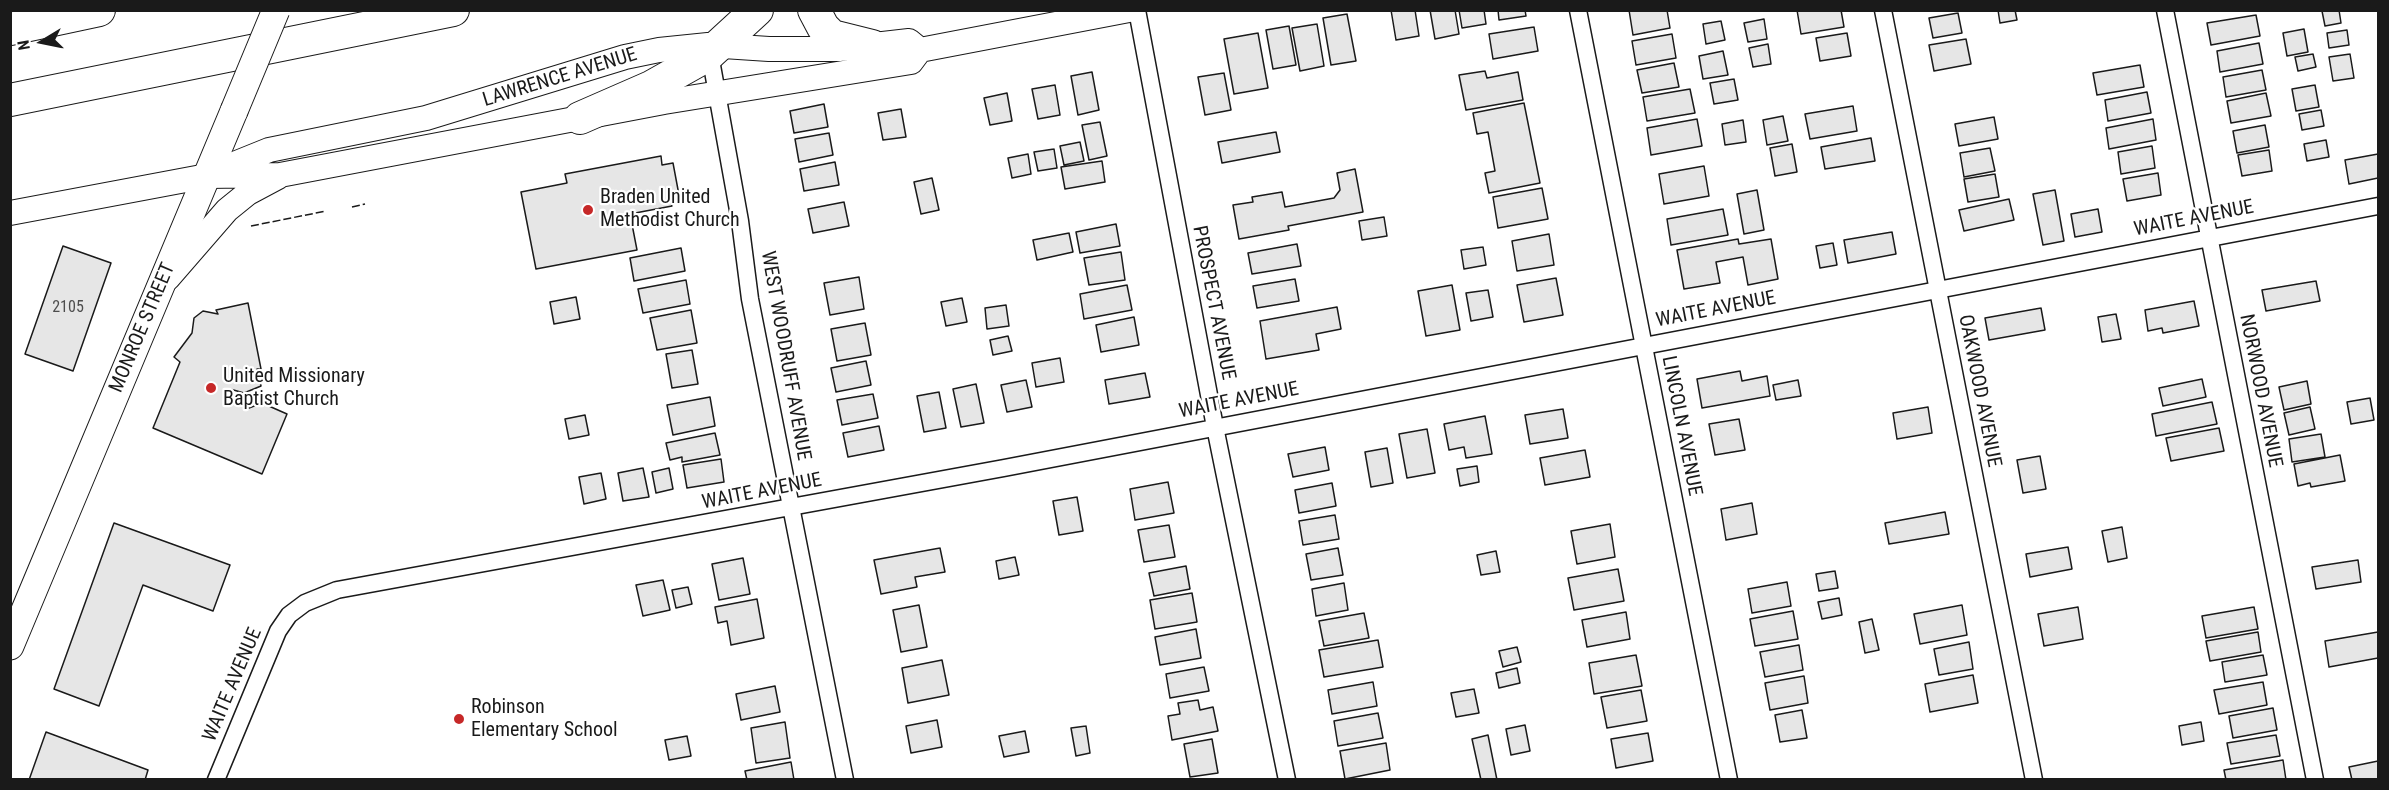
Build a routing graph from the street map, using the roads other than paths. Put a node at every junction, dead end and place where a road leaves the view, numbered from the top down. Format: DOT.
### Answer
graph roads {
  1 [pos="91,10"];
  2 [pos="99,10"];
  3 [pos="276,10"];
  4 [pos="453,10"];
  5 [pos="757,10"];
  6 [pos="814,10"];
  7 [pos="1129,10"];
  8 [pos="1137,10"];
  9 [pos="1578,10"];
  10 [pos="1883,10"];
  11 [pos="2165,10"];
  12 [pos="10,22"];
  13 [pos="10,29"];
  14 [pos="873,46"];
  15 [pos="712,48"];
  16 [pos="920,50"];
  17 [pos="717,93"];
  18 [pos="10,100"];
  19 [pos="580,118"];
  20 [pos="207,176"];
  21 [pos="280,176"];
  22 [pos="2379,206"];
  23 [pos="10,213"];
  24 [pos="2209,238"];
  25 [pos="160,287"];
  26 [pos="1938,289"];
  27 [pos="1644,345"];
  28 [pos="1215,427"];
  29 [pos="792,507"];
  30 [pos="10,646"];
  31 [pos="216,780"];
  32 [pos="845,780"];
  33 [pos="1287,780"];
  34 [pos="1729,780"];
  35 [pos="2034,780"];
  36 [pos="2315,780"];
  1 -- 12 [label="highway"];
  2 -- 13 [label="highway"];
  3 -- 20 [label="main road, MONROE STREET, bridge"];
  4 -- 18 [label="highway"];
  5 -- 15 [label="highway"];
  6 -- 14 [label="highway"];
  7 -- 16 [label="street, LAWRENCE AVENUE"];
  8 -- 28 [label="street, PROSPECT AVENUE"];
  9 -- 27 [label="street, LINCOLN AVENUE"];
  10 -- 26 [label="street, OAKWOOD AVENUE"];
  11 -- 24 [label="street, NORWOOD AVENUE"];
  14 -- 15 [label="street, LAWRENCE AVENUE"];
  14 -- 16 [label="street, LAWRENCE AVENUE"];
  15 -- 17 [label="street, WEST WOODRUFF AVENUE"];
  15 -- 19 [label="highway"];
  15 -- 20 [label="street, LAWRENCE AVENUE"];
  16 -- 17 [label="street, LAWRENCE AVENUE"];
  17 -- 19 [label="street, LAWRENCE AVENUE"];
  17 -- 29 [label="street, WEST WOODRUFF AVENUE"];
  19 -- 21 [label="street, LAWRENCE AVENUE"];
  20 -- 21 [label="street, LAWRENCE AVENUE"];
  20 -- 23 [label="street, LAWRENCE AVENUE"];
  20 -- 25 [label="main road, MONROE STREET"];
  21 -- 25 [label="street"];
  22 -- 24 [label="street, WAITE AVENUE"];
  24 -- 26 [label="street, WAITE AVENUE"];
  24 -- 36 [label="street, NORWOOD AVENUE"];
  25 -- 30 [label="main road, MONROE STREET"];
  26 -- 27 [label="street, WAITE AVENUE"];
  26 -- 35 [label="street, OAKWOOD AVENUE"];
  27 -- 28 [label="street, WAITE AVENUE"];
  27 -- 34 [label="street, LINCOLN AVENUE"];
  28 -- 29 [label="street, WAITE AVENUE"];
  28 -- 33 [label="street, PROSPECT AVENUE"];
  29 -- 31 [label="street, WAITE AVENUE"];
  29 -- 32 [label="street, WEST WOODRUFF AVENUE"];
}
